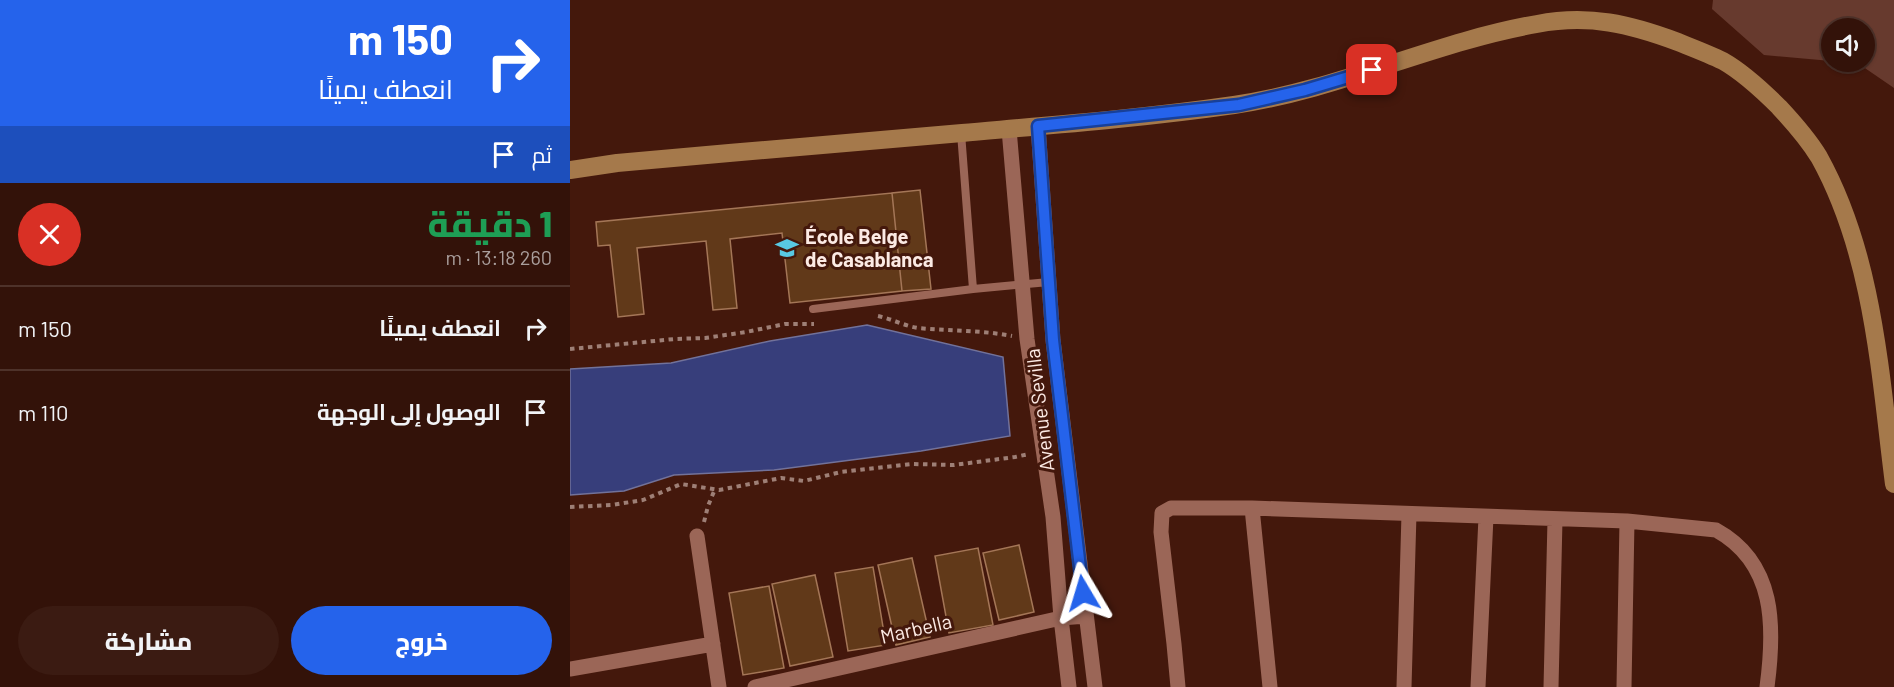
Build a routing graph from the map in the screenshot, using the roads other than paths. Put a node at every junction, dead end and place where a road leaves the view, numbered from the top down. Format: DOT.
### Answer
graph roads {
  1 [pos="1038,126"];
  2 [pos="1010,129"];
  3 [pos="961,133"];
  4 [pos="570,170"];
  5 [pos="1049,282"];
  6 [pos="1023,285"];
  7 [pos="974,289"];
  8 [pos="813,309"];
  9 [pos="1894,476"];
  10 [pos="1252,508"];
  11 [pos="1409,514"];
  12 [pos="1486,517"];
  13 [pos="1555,520"];
  14 [pos="1627,521"];
  15 [pos="698,536"];
  16 [pos="1086,616"];
  17 [pos="1060,618"];
  18 [pos="713,644"];
  19 [pos="570,669"];
  20 [pos="719,687"];
  21 [pos="755,687"];
  22 [pos="1069,687"];
  23 [pos="1095,687"];
  24 [pos="1178,687"];
  25 [pos="1270,687"];
  26 [pos="1404,687"];
  27 [pos="1478,687"];
  28 [pos="1551,687"];
  29 [pos="1624,687"];
  30 [pos="1767,687"];
  1 -- 2 [label="street"];
  1 -- 5 [label="street, Avenue Sevilla"];
  1 -- 9 [label="street"];
  2 -- 3 [label="street"];
  2 -- 6 [label="street, Avenue Sevilla"];
  3 -- 4 [label="street"];
  3 -- 7 [label="lane"];
  5 -- 6 [label="lane"];
  5 -- 16 [label="street, Avenue Sevilla"];
  6 -- 7 [label="lane"];
  6 -- 17 [label="street, Avenue Sevilla"];
  7 -- 8 [label="lane"];
  10 -- 11 [label="street"];
  10 -- 24 [label="street"];
  10 -- 25 [label="street"];
  11 -- 12 [label="street"];
  11 -- 26 [label="street"];
  12 -- 13 [label="street"];
  12 -- 27 [label="street"];
  13 -- 14 [label="street"];
  13 -- 28 [label="street"];
  14 -- 29 [label="street"];
  14 -- 30 [label="street"];
  15 -- 18 [label="street"];
  16 -- 17 [label="street, Marbella"];
  16 -- 23 [label="street, Avenue Sevilla"];
  17 -- 21 [label="street, Marbella"];
  17 -- 22 [label="street, Avenue Sevilla"];
  18 -- 19 [label="street"];
  18 -- 20 [label="street"];
}
